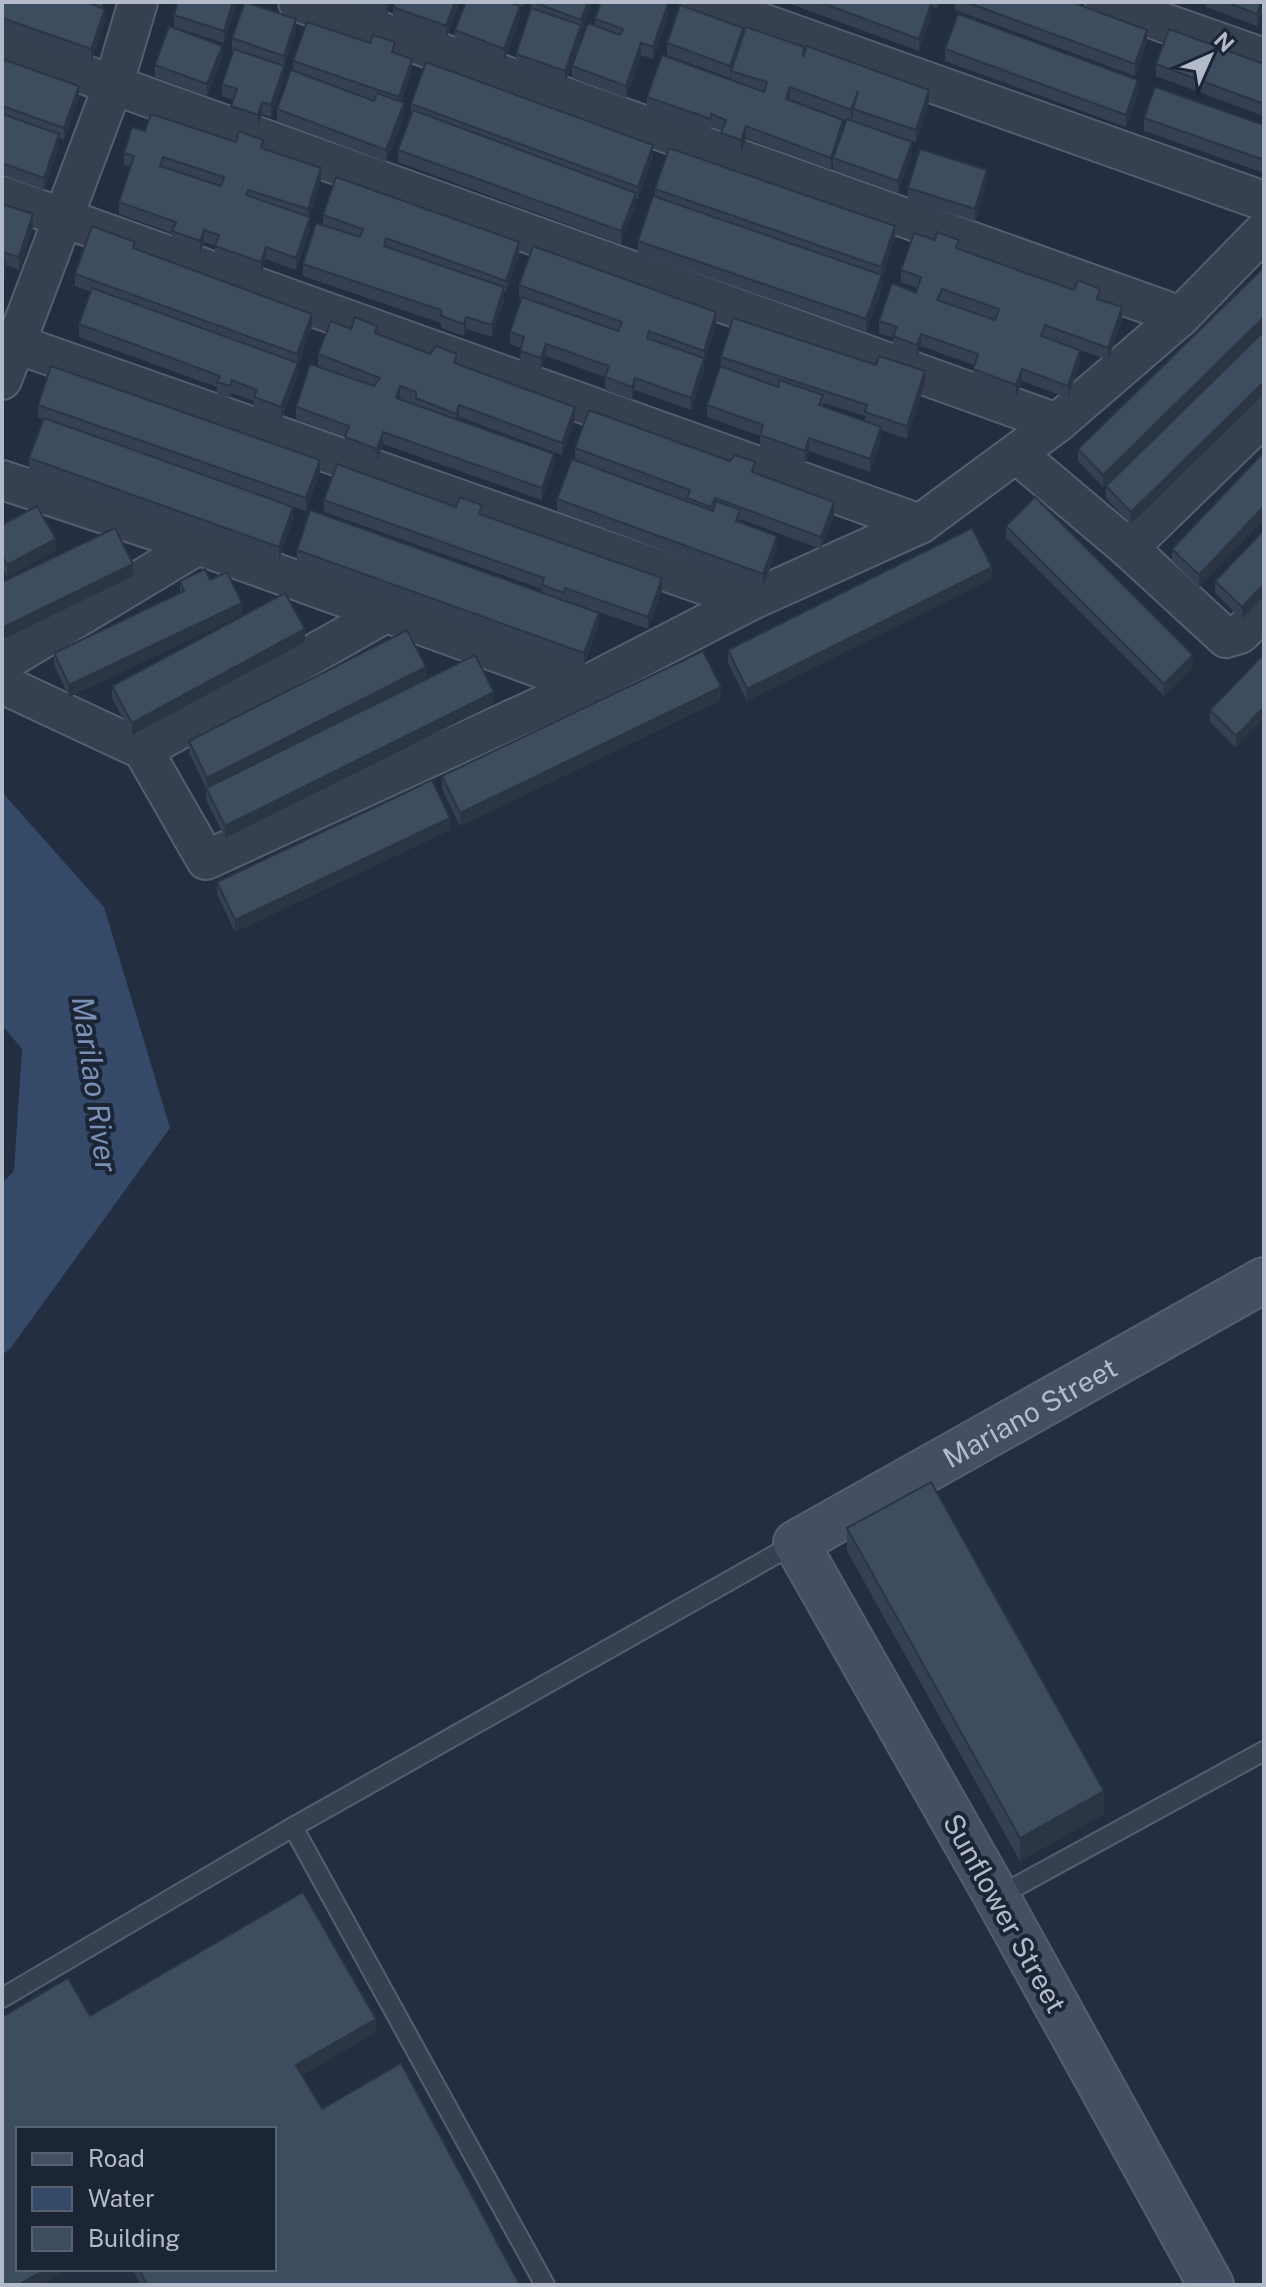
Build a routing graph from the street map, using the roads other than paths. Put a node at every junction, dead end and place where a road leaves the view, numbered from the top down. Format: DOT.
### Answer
graph roads {
  1 [pos="138,2"];
  2 [pos="298,2"];
  3 [pos="703,2"];
  4 [pos="1105,2"];
  5 [pos="2,45"];
  6 [pos="1264,58"];
  7 [pos="114,83"];
  8 [pos="2,196"];
  9 [pos="1264,201"];
  10 [pos="62,218"];
  11 [pos="1264,231"];
  12 [pos="1181,316"];
  13 [pos="9,341"];
  14 [pos="2,380"];
  15 [pos="1264,416"];
  16 [pos="1057,423"];
  17 [pos="1018,455"];
  18 [pos="2,480"];
  19 [pos="920,524"];
  20 [pos="198,545"];
  21 [pos="1128,548"];
  22 [pos="750,601"];
  23 [pos="1264,610"];
  24 [pos="384,614"];
  25 [pos="2,663"];
  26 [pos="2,684"];
  27 [pos="587,685"];
  28 [pos="143,750"];
  29 [pos="1264,1280"];
  30 [pos="796,1543"];
  31 [pos="1264,1751"];
  32 [pos="293,1827"];
  33 [pos="997,1897"];
  34 [pos="2,1998"];
  35 [pos="545,2285"];
  36 [pos="1211,2285"];
  1 -- 7 [label="street"];
  2 -- 12 [label="street"];
  3 -- 9 [label="street"];
  4 -- 6 [label="street"];
  5 -- 7 [label="street"];
  7 -- 10 [label="street"];
  7 -- 16 [label="street"];
  8 -- 10 [label="street"];
  10 -- 13 [label="street"];
  10 -- 19 [label="street"];
  11 -- 12 [label="street"];
  12 -- 16 [label="street"];
  13 -- 14 [label="street"];
  13 -- 22 [label="street"];
  15 -- 21 [label="street"];
  16 -- 17 [label="street"];
  17 -- 19 [label="street"];
  17 -- 21 [label="street"];
  18 -- 20 [label="street"];
  19 -- 22 [label="street"];
  20 -- 24 [label="street"];
  20 -- 25 [label="street"];
  21 -- 23 [label="street"];
  22 -- 27 [label="street"];
  24 -- 27 [label="street"];
  24 -- 28 [label="street"];
  26 -- 28 [label="street"];
  27 -- 28 [label="street"];
  29 -- 30 [label="main road, Mariano Street"];
  30 -- 32 [label="lane"];
  30 -- 33 [label="main road, Sunflower Street"];
  31 -- 33 [label="lane"];
  32 -- 34 [label="lane"];
  32 -- 35 [label="lane"];
  33 -- 36 [label="main road, Sunflower Street"];
}
